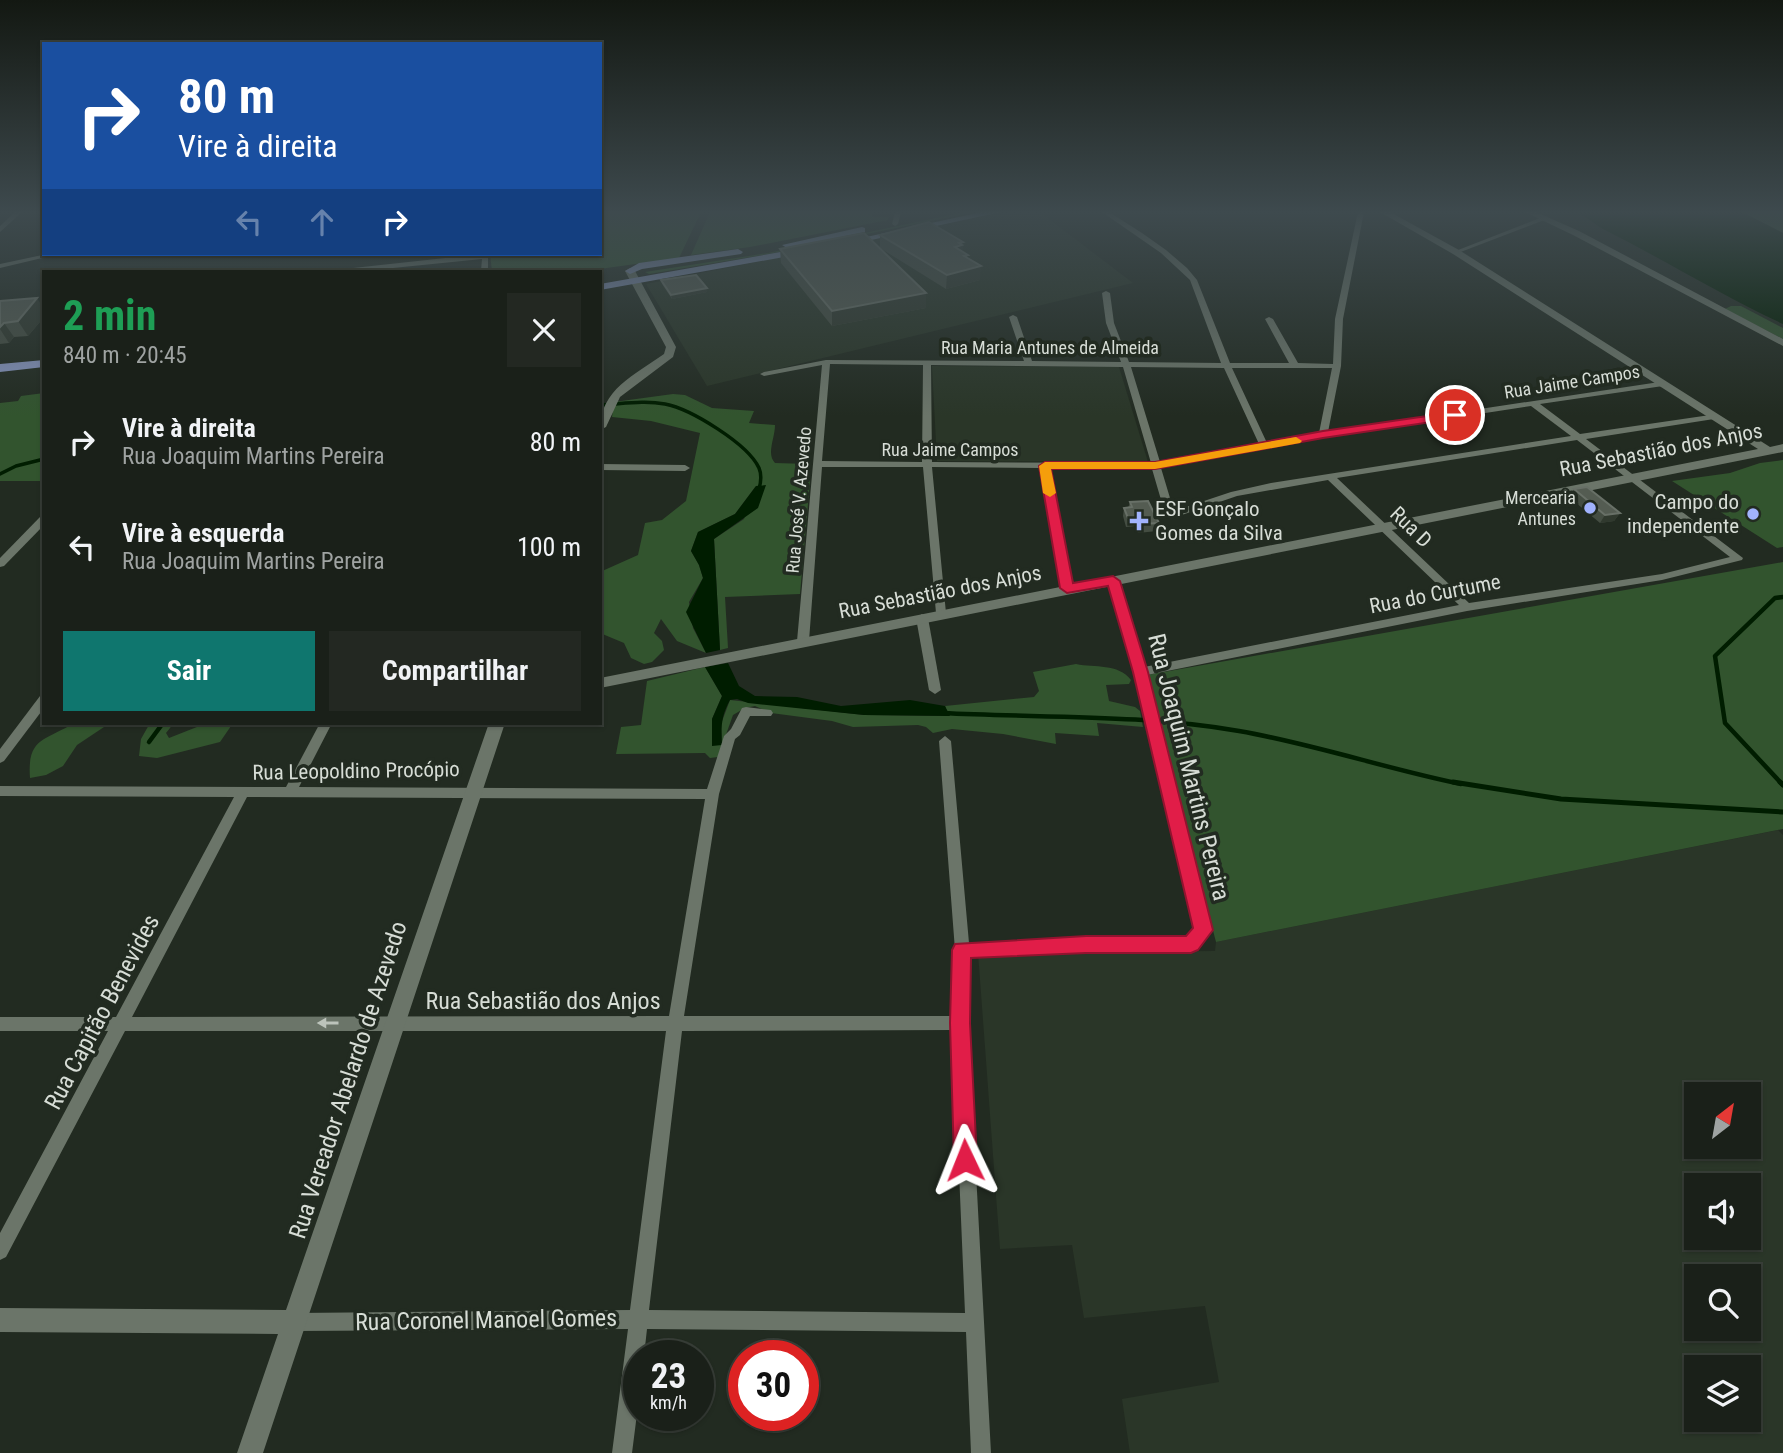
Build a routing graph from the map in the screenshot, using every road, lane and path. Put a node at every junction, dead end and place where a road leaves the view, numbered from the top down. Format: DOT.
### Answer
graph roads {
  1 [pos="623,280"];
  2 [pos="634,280"];
  3 [pos="1193,280"];
  4 [pos="1347,280"];
  5 [pos="1500,280"];
  6 [pos="1663,280"];
  7 [pos="602,286"];
  8 [pos="1106,293"];
  9 [pos="1013,317"];
  10 [pos="1269,319"];
  11 [pos="1783,343"];
  12 [pos="42,353"];
  13 [pos="0,358"];
  14 [pos="826,362"];
  15 [pos="42,363"];
  16 [pos="1028,363"];
  17 [pos="927,364"];
  18 [pos="1126,364"];
  19 [pos="1226,364"];
  20 [pos="1294,364"];
  21 [pos="1337,366"];
  22 [pos="0,368"];
  23 [pos="764,374"];
  24 [pos="1663,383"];
  25 [pos="1534,404"];
  26 [pos="1714,416"];
  27 [pos="602,421"];
  28 [pos="1323,435"];
  29 [pos="1579,437"];
  30 [pos="1264,446"];
  31 [pos="1783,448"];
  32 [pos="1768,451"];
  33 [pos="818,464"];
  34 [pos="927,466"];
  35 [pos="1045,466"];
  36 [pos="1155,466"];
  37 [pos="602,467"];
  38 [pos="685,468"];
  39 [pos="1329,476"];
  40 [pos="1632,477"];
  41 [pos="42,521"];
  42 [pos="1382,527"];
  43 [pos="0,564"];
  44 [pos="1113,581"];
  45 [pos="1067,588"];
  46 [pos="1467,607"];
  47 [pos="941,613"];
  48 [pos="922,618"];
  49 [pos="803,641"];
  50 [pos="1140,672"];
  51 [pos="602,683"];
  52 [pos="935,690"];
  53 [pos="42,702"];
  54 [pos="767,713"];
  55 [pos="325,725"];
  56 [pos="496,725"];
  57 [pos="945,741"];
  58 [pos="0,758"];
  59 [pos="0,791"];
  60 [pos="290,791"];
  61 [pos="471,791"];
  62 [pos="243,793"];
  63 [pos="712,794"];
  64 [pos="962,950"];
  65 [pos="122,1023"];
  66 [pos="396,1023"];
  67 [pos="960,1023"];
  68 [pos="0,1024"];
  69 [pos="676,1024"];
  70 [pos="0,1251"];
  71 [pos="639,1319"];
  72 [pos="0,1320"];
  73 [pos="295,1322"];
  74 [pos="972,1323"];
  75 [pos="250,1453"];
  76 [pos="622,1453"];
  77 [pos="981,1453"];
  1 -- 7 [label="main road"];
  2 -- 27 [label="street"];
  3 -- 19 [label="street"];
  4 -- 21 [label="street"];
  5 -- 24 [label="street"];
  6 -- 11 [label="street"];
  8 -- 18 [label="street"];
  9 -- 16 [label="street"];
  10 -- 20 [label="street"];
  12 -- 13 [label="main road"];
  14 -- 17 [label="street, Rua Maria Antunes de Almeida"];
  14 -- 23 [label="street, Rua Maria Antunes de Almeida"];
  14 -- 33 [label="street, Rua José V. Azevedo"];
  15 -- 22 [label="main road"];
  16 -- 17 [label="street, Rua Maria Antunes de Almeida"];
  16 -- 18 [label="street, Rua Maria Antunes de Almeida"];
  17 -- 34 [label="street"];
  18 -- 19 [label="street, Rua Maria Antunes de Almeida"];
  18 -- 36 [label="street"];
  19 -- 20 [label="street, Rua Maria Antunes de Almeida"];
  19 -- 30 [label="street"];
  20 -- 21 [label="street, Rua Maria Antunes de Almeida"];
  21 -- 28 [label="street"];
  24 -- 25 [label="street, Rua Jaime Campos"];
  24 -- 26 [label="street"];
  25 -- 28 [label="street, Rua Jaime Campos"];
  25 -- 29 [label="street"];
  26 -- 29 [label="street"];
  26 -- 32 [label="street"];
  28 -- 30 [label="street, Rua Jaime Campos"];
  29 -- 39 [label="street"];
  29 -- 40 [label="street"];
  30 -- 36 [label="street, Rua Jaime Campos"];
  31 -- 32 [label="street, Rua Sebastião dos Anjos"];
  32 -- 40 [label="street, Rua Sebastião dos Anjos"];
  33 -- 34 [label="street, Rua Jaime Campos"];
  33 -- 49 [label="street, Rua José V. Azevedo"];
  34 -- 35 [label="street, Rua Jaime Campos"];
  34 -- 47 [label="street"];
  35 -- 36 [label="street, Rua Jaime Campos"];
  35 -- 45 [label="street"];
  36 -- 39 [label="street"];
  37 -- 38 [label="street"];
  39 -- 42 [label="street, Rua D"];
  40 -- 42 [label="street, Rua Sebastião dos Anjos"];
  40 -- 46 [label="street, Rua do Curtume"];
  41 -- 43 [label="street"];
  42 -- 44 [label="street, Rua Sebastião dos Anjos"];
  42 -- 46 [label="street, Rua D"];
  44 -- 45 [label="street, Rua Sebastião dos Anjos"];
  44 -- 50 [label="street, Rua Joaquim Martins Pereira"];
  45 -- 47 [label="street, Rua Sebastião dos Anjos"];
  46 -- 50 [label="street, Rua do Curtume"];
  47 -- 48 [label="street, Rua Sebastião dos Anjos"];
  48 -- 49 [label="street, Rua Sebastião dos Anjos"];
  48 -- 52 [label="street"];
  49 -- 51 [label="street, Rua Sebastião dos Anjos"];
  50 -- 64 [label="street, Rua Joaquim Martins Pereira"];
  53 -- 58 [label="street"];
  54 -- 63 [label="street"];
  55 -- 60 [label="street"];
  56 -- 61 [label="street, Rua Vereador Abelardo de Azevedo"];
  57 -- 64 [label="street"];
  59 -- 62 [label="street, Rua Leopoldino Procópio"];
  60 -- 61 [label="street, Rua Leopoldino Procópio"];
  60 -- 62 [label="street, Rua Leopoldino Procópio"];
  61 -- 63 [label="street, Rua Leopoldino Procópio"];
  61 -- 66 [label="street, Rua Vereador Abelardo de Azevedo"];
  62 -- 65 [label="street, Rua Capitão Benevides"];
  63 -- 69 [label="street"];
  64 -- 67 [label="street"];
  66 -- 65 [label="street, Rua Sebastião dos Anjos, one-way"];
  65 -- 68 [label="street, Rua Sebastião dos Anjos"];
  65 -- 70 [label="street, Rua Capitão Benevides"];
  66 -- 69 [label="street, Rua Sebastião dos Anjos"];
  66 -- 73 [label="street, Rua Vereador Abelardo de Azevedo"];
  67 -- 69 [label="street, Rua Sebastião dos Anjos"];
  67 -- 74 [label="street"];
  69 -- 71 [label="street"];
  71 -- 73 [label="street, Rua Coronel Manoel Gomes"];
  71 -- 74 [label="street, Rua Coronel Manoel Gomes"];
  71 -- 76 [label="street"];
  72 -- 73 [label="street, Rua Coronel Manoel Gomes"];
  73 -- 75 [label="street, Rua Vereador Abelardo de Azevedo"];
  74 -- 77 [label="street"];
}
